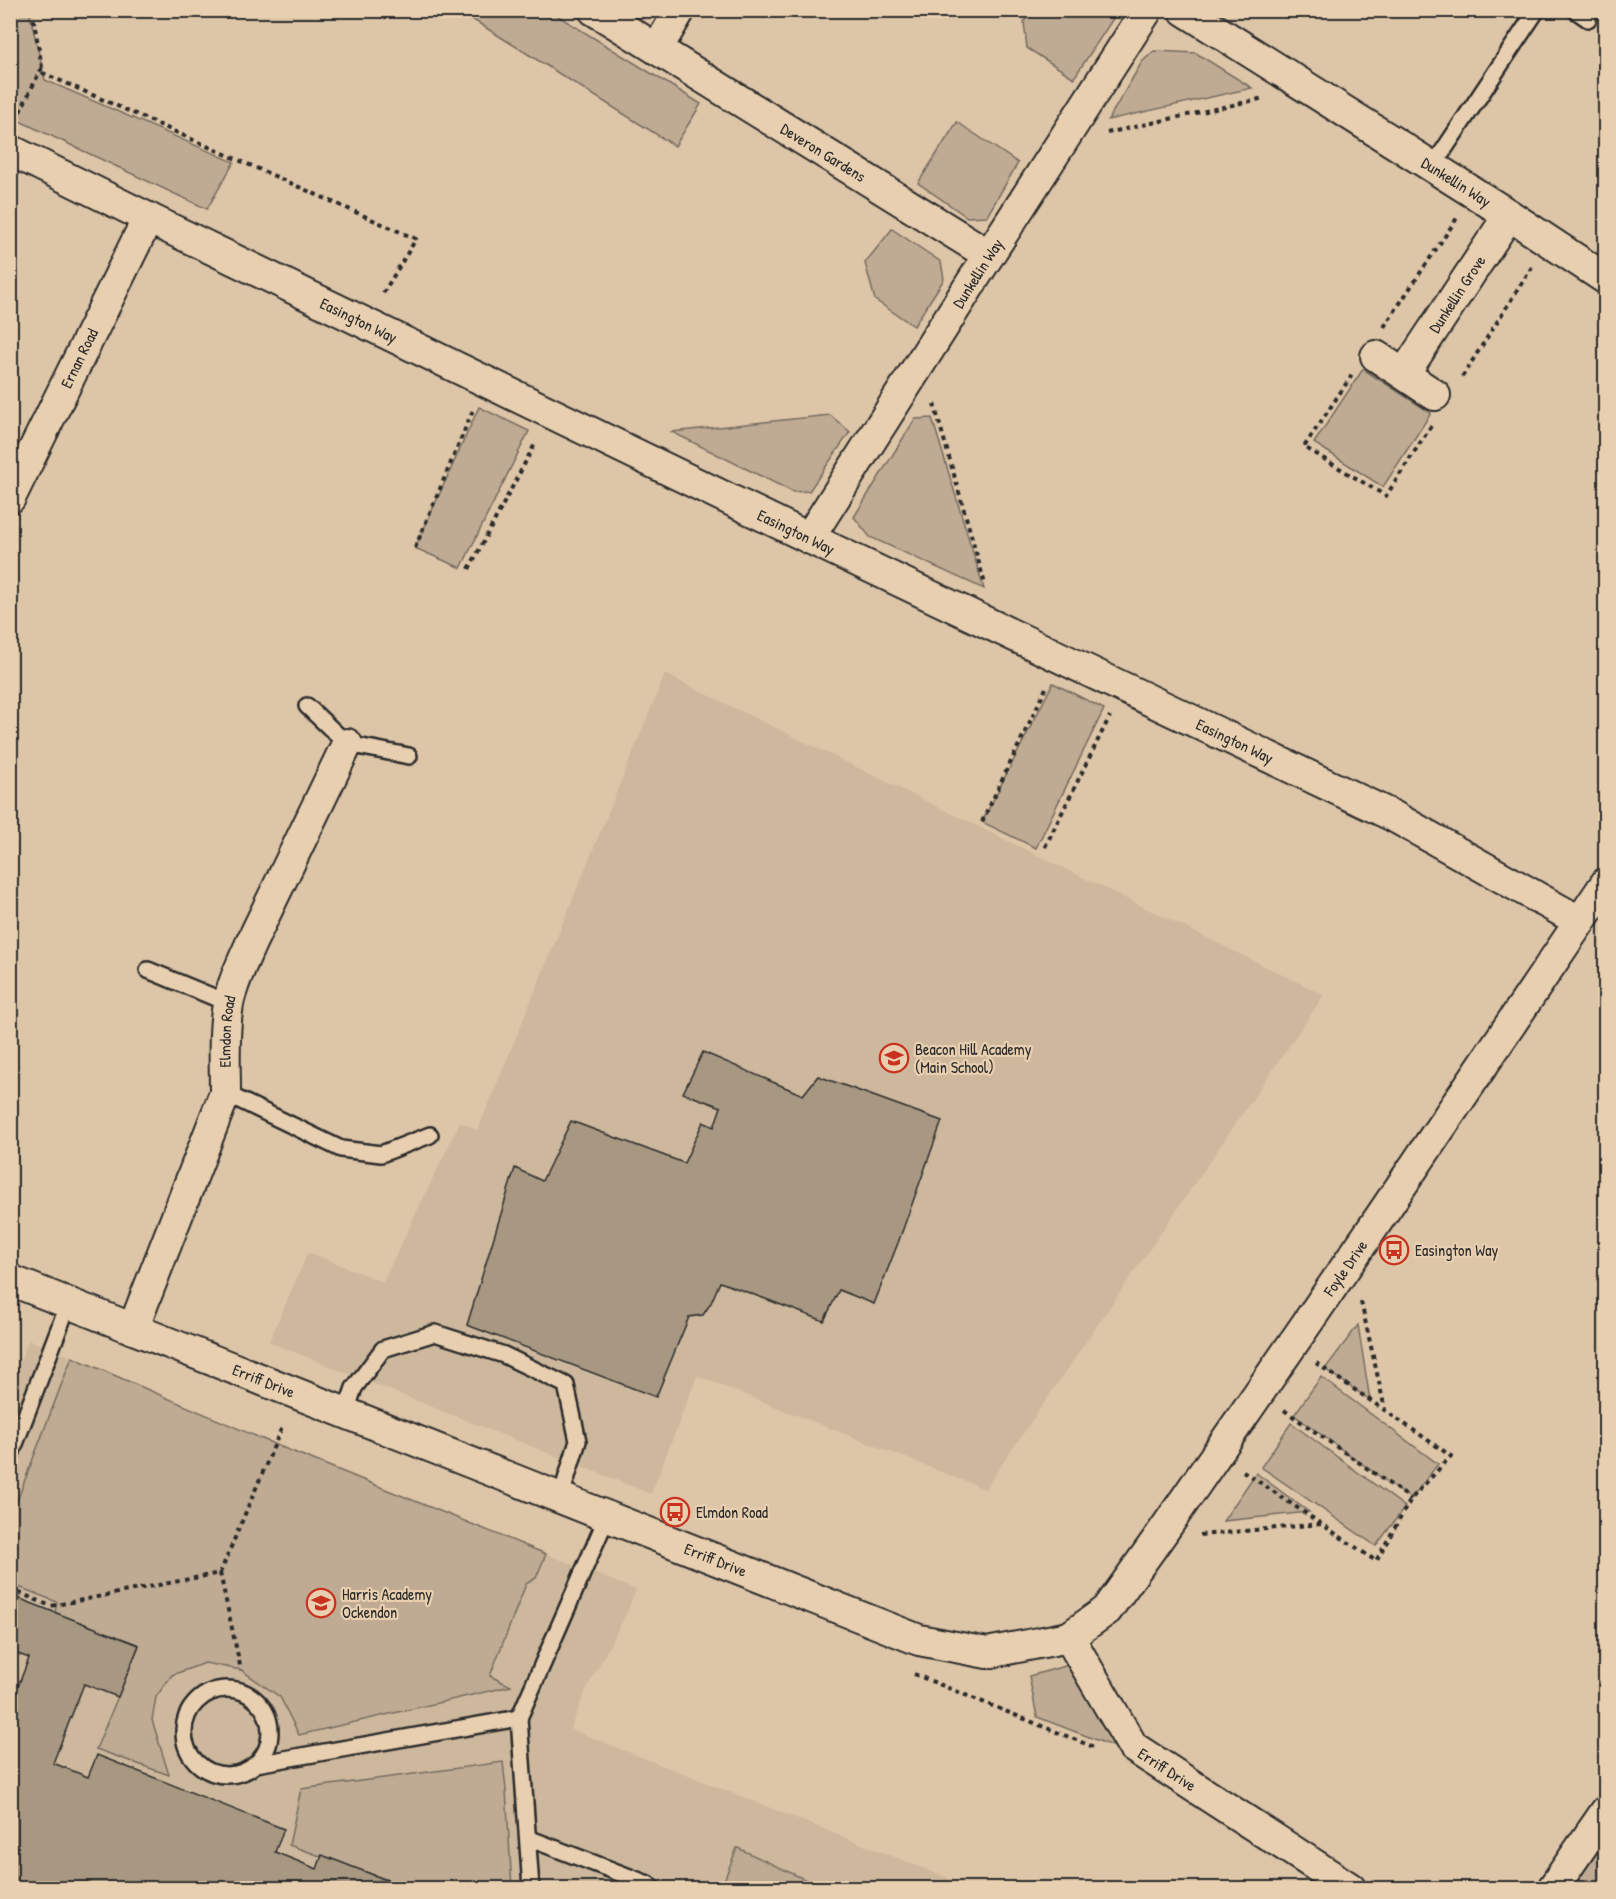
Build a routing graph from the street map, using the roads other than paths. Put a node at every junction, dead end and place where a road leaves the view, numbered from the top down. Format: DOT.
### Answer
graph roads {
  1 [pos="594,10"];
  2 [pos="680,10"];
  3 [pos="1147,10"];
  4 [pos="1184,10"];
  5 [pos="1537,10"];
  6 [pos="657,50"];
  7 [pos="12,138"];
  8 [pos="1432,166"];
  9 [pos="1509,215"];
  10 [pos="148,218"];
  11 [pos="988,255"];
  12 [pos="1605,279"];
  13 [pos="1376,356"];
  14 [pos="1404,374"];
  15 [pos="1436,395"];
  16 [pos="10,498"];
  17 [pos="809,538"];
  18 [pos="307,706"];
  19 [pos="347,744"];
  20 [pos="409,756"];
  21 [pos="1605,883"];
  22 [pos="1579,921"];
  23 [pos="148,970"];
  24 [pos="228,1003"];
  25 [pos="225,1093"];
  26 [pos="430,1135"];
  27 [pos="10,1280"];
  28 [pos="69,1302"];
  29 [pos="133,1329"];
  30 [pos="345,1414"];
  31 [pos="10,1457"];
  32 [pos="560,1499"];
  33 [pos="607,1518"];
  34 [pos="1069,1637"];
  35 [pos="519,1718"];
  36 [pos="256,1764"];
  37 [pos="1605,1811"];
  38 [pos="528,1838"];
  39 [pos="531,1888"];
  40 [pos="652,1888"];
  41 [pos="1350,1888"];
  42 [pos="1553,1888"];
  1 -- 6 [label="street, Deveron Gardens"];
  2 -- 6 [label="street"];
  3 -- 11 [label="street, Dunkellin Way"];
  4 -- 8 [label="street, Dunkellin Way"];
  5 -- 8 [label="lane"];
  6 -- 11 [label="street, Deveron Gardens"];
  7 -- 10 [label="street, Easington Way"];
  8 -- 9 [label="street, Dunkellin Way"];
  9 -- 12 [label="street, Dunkellin Way"];
  9 -- 14 [label="street, Dunkellin Grove"];
  10 -- 16 [label="street, Ernan Road"];
  10 -- 17 [label="street, Easington Way"];
  11 -- 17 [label="street, Dunkellin Way"];
  13 -- 14 [label="street"];
  14 -- 15 [label="street"];
  17 -- 22 [label="street, Easington Way"];
  18 -- 19 [label="lane"];
  19 -- 20 [label="lane"];
  19 -- 24 [label="street, Elmdon Road"];
  21 -- 22 [label="street, Foyle Drive"];
  22 -- 34 [label="street, Foyle Drive"];
  23 -- 24 [label="lane"];
  24 -- 25 [label="street, Elmdon Road"];
  25 -- 26 [label="lane"];
  25 -- 29 [label="street, Elmdon Road"];
  27 -- 28 [label="street, Erriff Drive"];
  28 -- 29 [label="street, Erriff Drive"];
  28 -- 31 [label="lane"];
  29 -- 30 [label="street, Erriff Drive"];
  30 -- 32 [label="street, Erriff Drive"];
  30 -- 32 [label="lane"];
  32 -- 33 [label="street, Erriff Drive"];
  33 -- 34 [label="street, Erriff Drive"];
  33 -- 35 [label="lane"];
  34 -- 41 [label="street, Erriff Drive"];
  35 -- 36 [label="lane"];
  35 -- 38 [label="lane"];
  36 -- 36 [label="lane"];
  37 -- 42 [label="street"];
  38 -- 39 [label="lane"];
  38 -- 40 [label="lane"];
}
